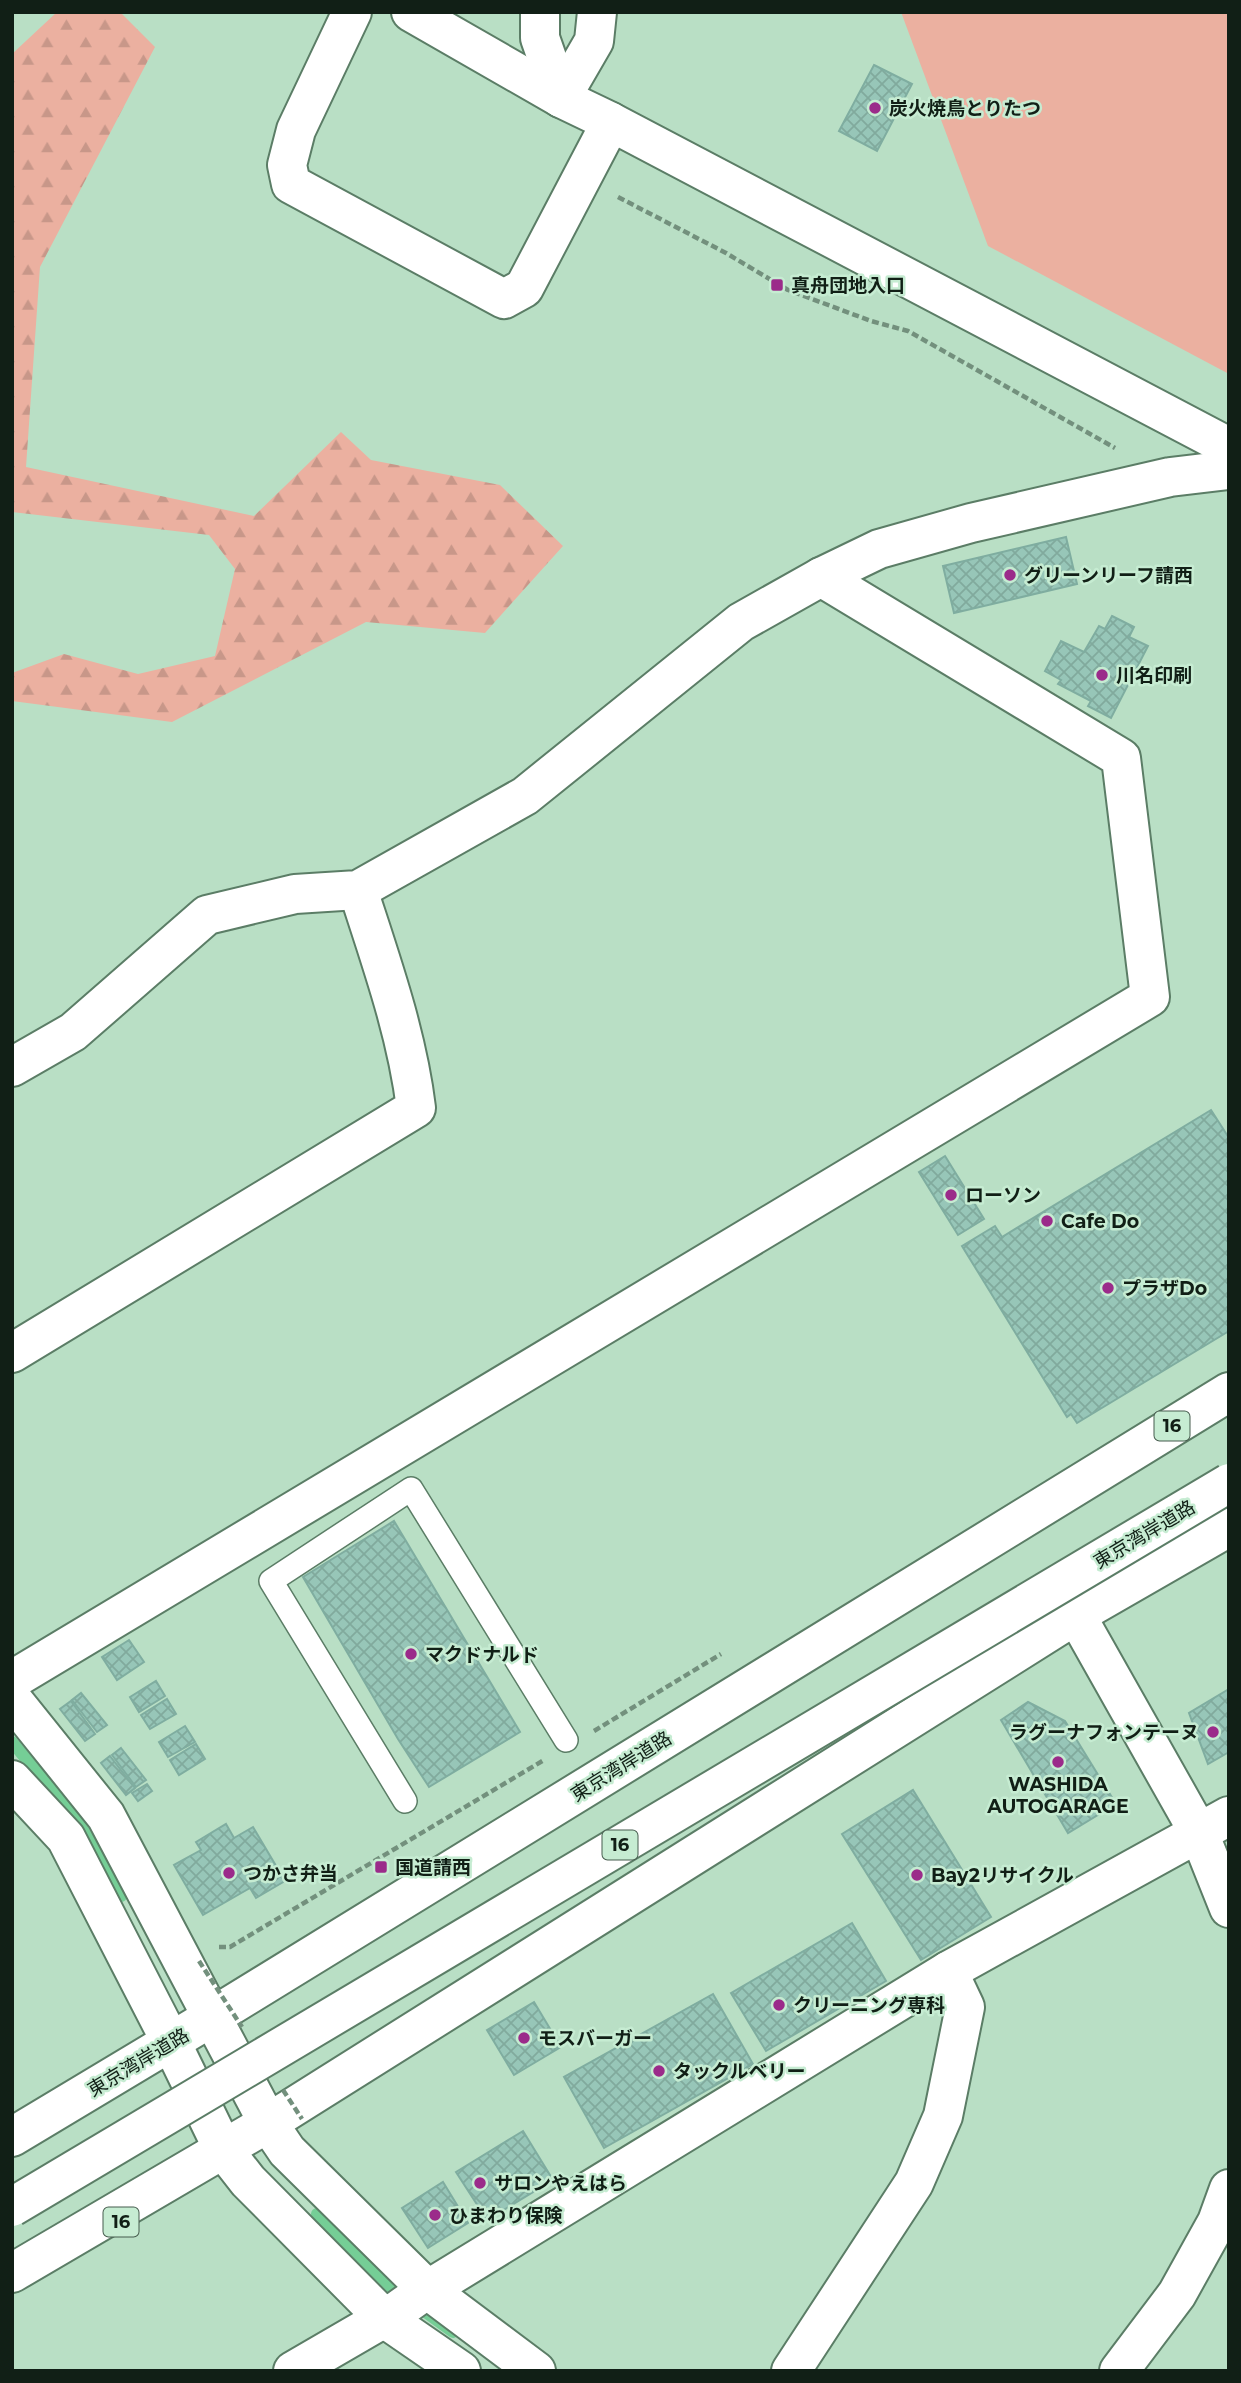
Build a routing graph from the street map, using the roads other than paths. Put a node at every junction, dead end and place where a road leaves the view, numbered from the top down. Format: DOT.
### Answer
graph roads {
  1 [pos="352,12"];
  2 [pos="411,12"];
  3 [pos="540,12"];
  4 [pos="597,12"];
  5 [pos="561,98"];
  6 [pos="611,122"];
  7 [pos="1229,447"];
  8 [pos="1229,470"];
  9 [pos="821,577"];
  10 [pos="358,891"];
  11 [pos="12,1067"];
  12 [pos="12,1353"];
  13 [pos="1229,1392"];
  14 [pos="1229,1483"];
  15 [pos="1229,1527"];
  16 [pos="1076,1615"];
  17 [pos="12,1680"];
  18 [pos="12,1699"];
  19 [pos="560,1748"];
  20 [pos="12,1780"];
  21 [pos="405,1801"];
  22 [pos="1214,1824"];
  23 [pos="1229,1908"];
  24 [pos="948,1971"];
  25 [pos="212,2017"];
  26 [pos="171,2042"];
  27 [pos="268,2123"];
  28 [pos="12,2137"];
  29 [pos="223,2149"];
  30 [pos="1229,2189"];
  31 [pos="12,2207"];
  32 [pos="12,2273"];
  33 [pos="12,2286"];
  34 [pos="407,2303"];
  35 [pos="293,2371"];
  36 [pos="461,2371"];
  37 [pos="536,2371"];
  38 [pos="791,2371"];
  39 [pos="1119,2371"];
  1 -- 6 [label="main road"];
  2 -- 5 [label="main road"];
  3 -- 5 [label="main road"];
  4 -- 5 [label="main road"];
  5 -- 6 [label="main road"];
  6 -- 7 [label="main road"];
  8 -- 9 [label="main road"];
  9 -- 10 [label="main road"];
  9 -- 17 [label="main road"];
  10 -- 11 [label="main road"];
  10 -- 12 [label="main road"];
  13 -- 25 [label="main road, 東京湾岸道路 / 16"];
  14 -- 31 [label="main road, 東京湾岸道路 / 16, bridge"];
  15 -- 16 [label="main road, 16"];
  16 -- 22 [label="main road"];
  16 -- 27 [label="main road, 16"];
  18 -- 25 [label="main road"];
  19 -- 21 [label="lane"];
  20 -- 26 [label="main road"];
  22 -- 23 [label="main road"];
  22 -- 24 [label="main road"];
  24 -- 34 [label="main road"];
  24 -- 38 [label="main road"];
  25 -- 26 [label="main road, 東京湾岸道路 / 16"];
  25 -- 27 [label="main road"];
  26 -- 28 [label="main road, 東京湾岸道路 / 16"];
  26 -- 29 [label="main road"];
  27 -- 29 [label="main road, 16"];
  27 -- 34 [label="main road"];
  29 -- 32 [label="main road, 16"];
  29 -- 33 [label="main road, 16"];
  29 -- 34 [label="main road"];
  30 -- 39 [label="main road"];
  34 -- 35 [label="main road"];
  34 -- 36 [label="main road"];
  34 -- 37 [label="main road"];
}
